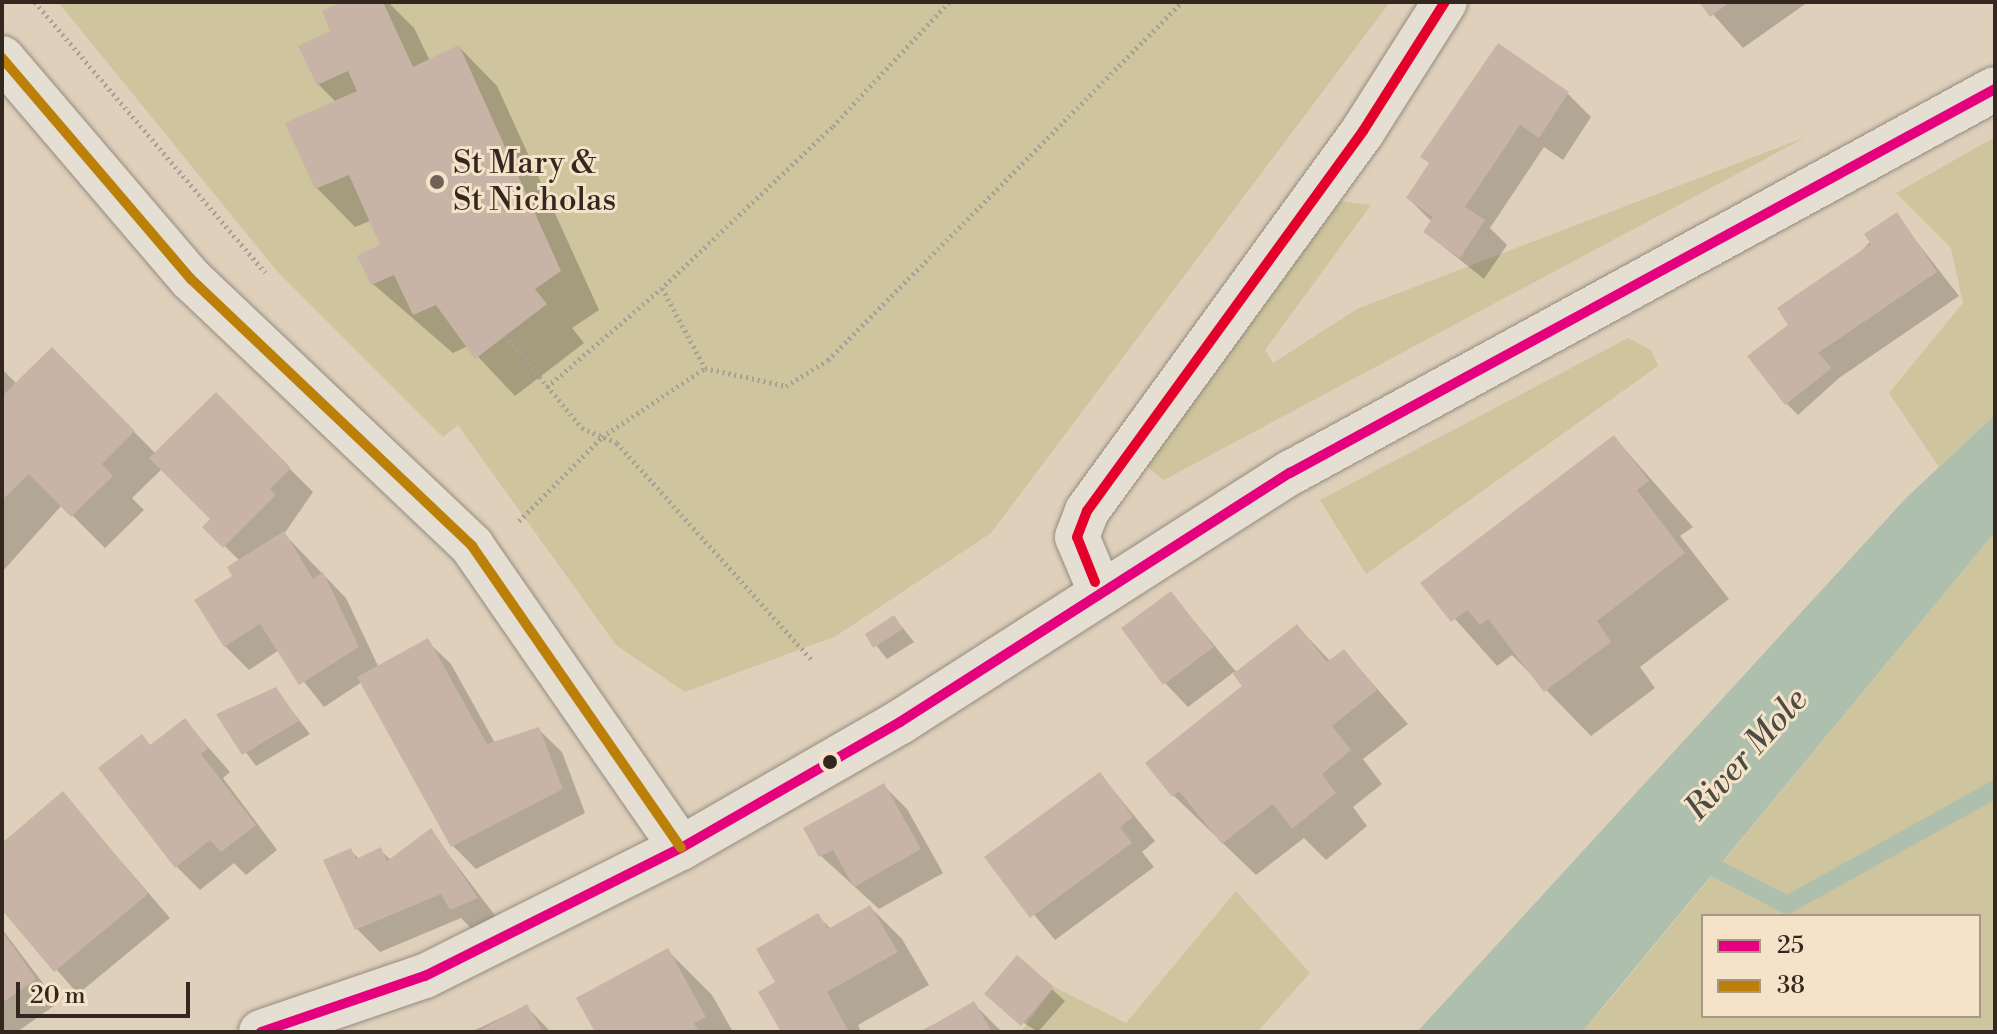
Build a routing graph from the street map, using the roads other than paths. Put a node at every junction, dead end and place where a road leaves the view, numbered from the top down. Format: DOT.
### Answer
graph roads {
  1 [pos="1445,2"];
  2 [pos="2,58"];
  3 [pos="1995,89"];
  4 [pos="1099,589"];
  5 [pos="681,848"];
  6 [pos="261,1032"];
  1 -- 4 [label="main road"];
  2 -- 5 [label="main road"];
  3 -- 4 [label="main road"];
  4 -- 5 [label="main road"];
  5 -- 6 [label="main road"];
}
